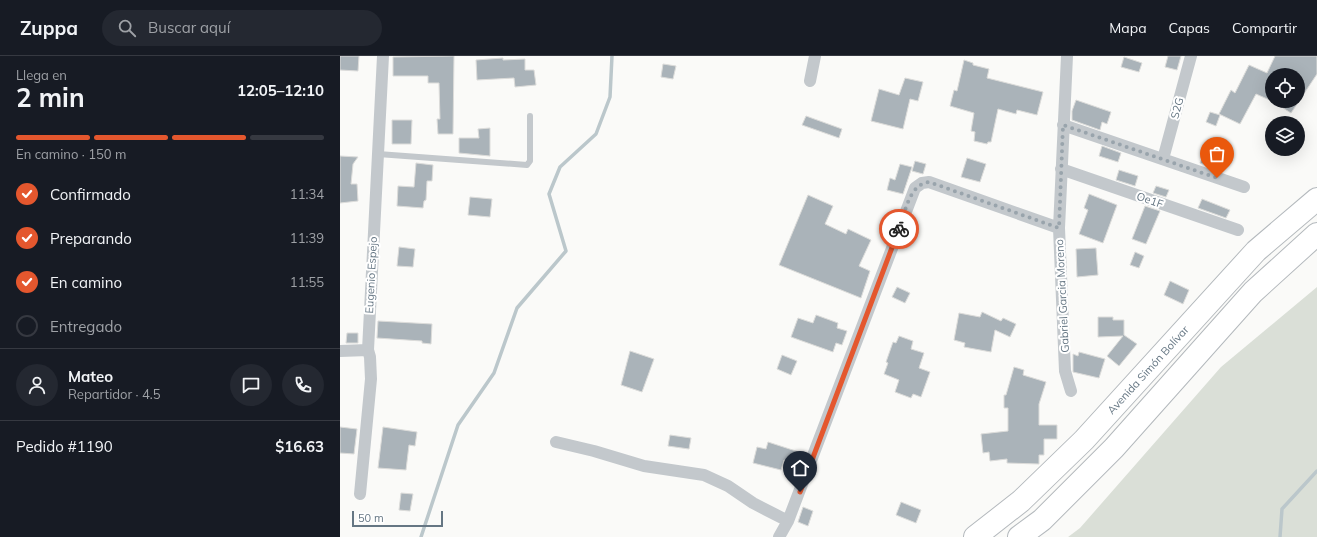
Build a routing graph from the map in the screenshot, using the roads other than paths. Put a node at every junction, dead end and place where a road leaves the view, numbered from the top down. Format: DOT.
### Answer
graph roads {
  1 [pos="383,56"];
  2 [pos="815,56"];
  3 [pos="1067,56"];
  4 [pos="1191,56"];
  5 [pos="810,81"];
  6 [pos="530,116"];
  7 [pos="1063,125"];
  8 [pos="378,154"];
  9 [pos="1163,159"];
  10 [pos="1062,169"];
  11 [pos="1244,187"];
  12 [pos="1317,199"];
  13 [pos="1059,228"];
  14 [pos="1238,230"];
  15 [pos="1317,234"];
  16 [pos="368,350"];
  17 [pos="340,351"];
  18 [pos="1071,390"];
  19 [pos="556,442"];
  20 [pos="360,494"];
  21 [pos="788,521"];
  22 [pos="779,537"];
  23 [pos="975,537"];
  24 [pos="1019,537"];
  1 -- 8 [label="street, Eugenio Espejo"];
  2 -- 5 [label="street"];
  3 -- 7 [label="street, Gabriel Garcia Moreno"];
  4 -- 9 [label="street, S2G"];
  6 -- 8 [label="lane"];
  7 -- 9 [label="street"];
  7 -- 10 [label="street, Gabriel Garcia Moreno"];
  8 -- 16 [label="street, Eugenio Espejo"];
  9 -- 11 [label="street"];
  10 -- 13 [label="street, Gabriel Garcia Moreno"];
  10 -- 14 [label="street, Oe1F"];
  12 -- 23 [label="highway, Avenida Simón Bolívar"];
  13 -- 18 [label="street, Gabriel Garcia Moreno"];
  13 -- 21 [label="street"];
  15 -- 24 [label="highway"];
  16 -- 17 [label="street"];
  16 -- 20 [label="street, Eugenio Espejo"];
  19 -- 21 [label="street"];
  21 -- 22 [label="street"];
}
